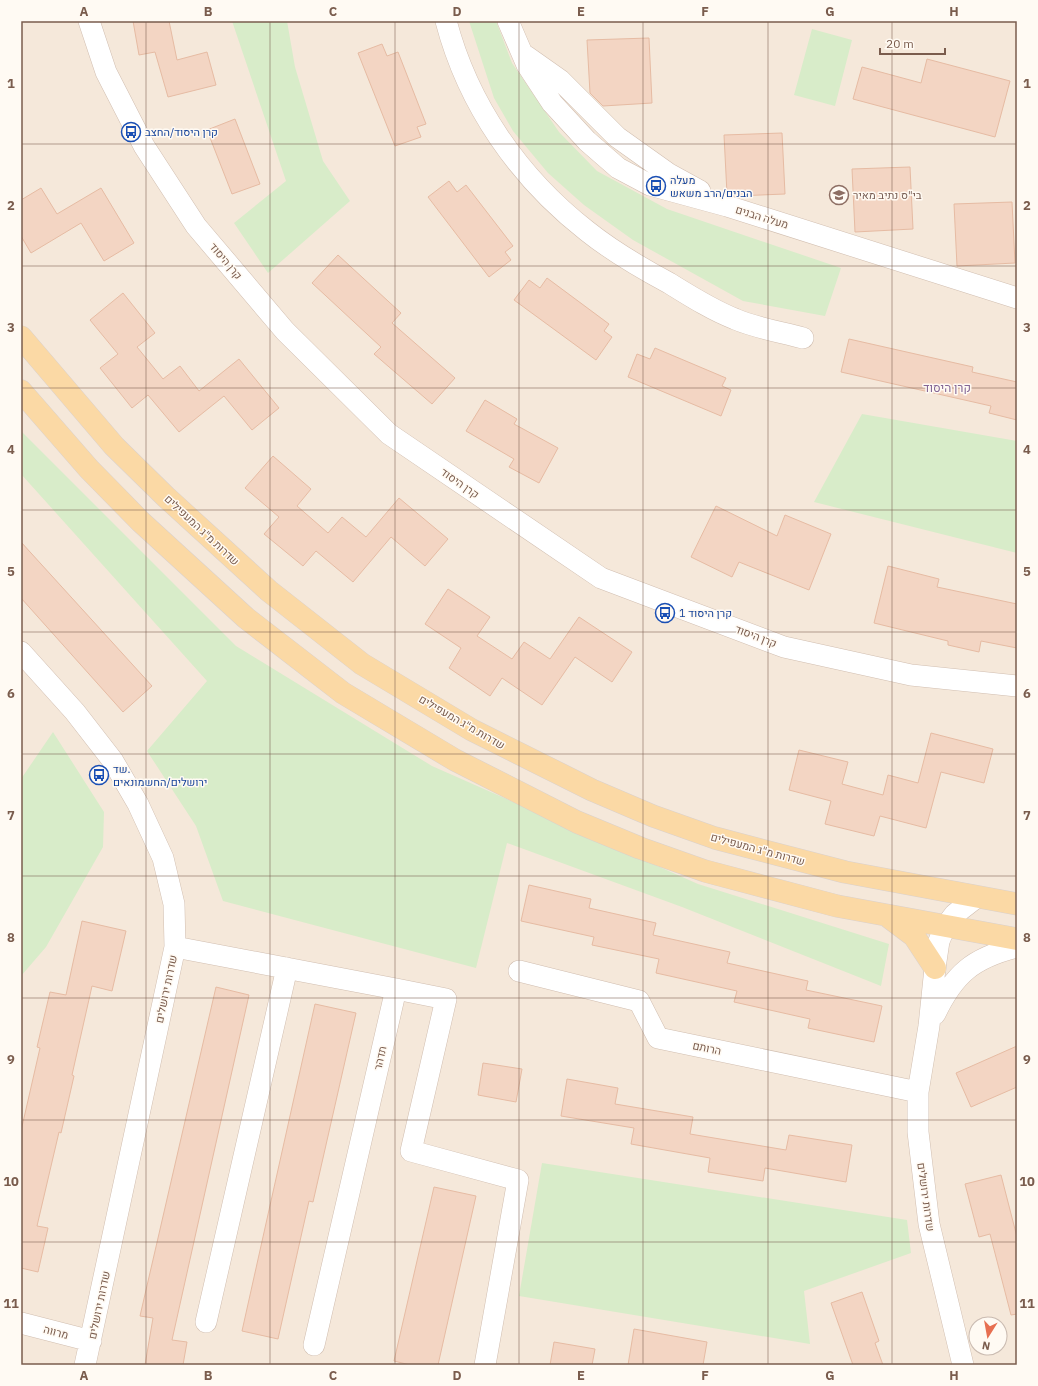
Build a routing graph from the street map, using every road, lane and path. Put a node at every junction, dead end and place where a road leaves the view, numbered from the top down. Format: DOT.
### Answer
graph roads {
  1 [pos="90,21"];
  2 [pos="446,21"];
  3 [pos="508,21"];
  4 [pos="1017,298"];
  5 [pos="21,338"];
  6 [pos="803,338"];
  7 [pos="21,391"];
  8 [pos="21,652"];
  9 [pos="1017,686"];
  10 [pos="977,897"];
  11 [pos="1017,904"];
  12 [pos="888,916"];
  13 [pos="945,927"];
  14 [pos="1017,939"];
  15 [pos="175,947"];
  16 [pos="1017,947"];
  17 [pos="287,968"];
  18 [pos="935,968"];
  19 [pos="519,971"];
  20 [pos="396,989"];
  21 [pos="929,1026"];
  22 [pos="918,1092"];
  23 [pos="206,1322"];
  24 [pos="21,1323"];
  25 [pos="91,1341"];
  26 [pos="314,1345"];
  27 [pos="86,1365"];
  28 [pos="485,1365"];
  29 [pos="963,1365"];
  1 -- 9 [label="street, קרן היסוד"];
  2 -- 6 [label="street"];
  3 -- 4 [label="street, מעלה הבנים"];
  5 -- 10 [label="main road, שדרות מ\"ג המעפילים"];
  7 -- 12 [label="main road"];
  8 -- 15 [label="street, שדרות ירושלים"];
  10 -- 11 [label="main road, שדרות מ\"ג המעפילים"];
  10 -- 13 [label="street, שדרות ירושלים"];
  12 -- 13 [label="main road"];
  12 -- 18 [label="main road"];
  13 -- 14 [label="main road"];
  13 -- 18 [label="street, שדרות ירושלים"];
  15 -- 17 [label="street"];
  15 -- 25 [label="street, שדרות ירושלים"];
  16 -- 21 [label="street, שדרות ירושלים"];
  17 -- 20 [label="street"];
  17 -- 23 [label="street"];
  18 -- 21 [label="street, שדרות ירושלים"];
  19 -- 22 [label="street, הרותם"];
  20 -- 26 [label="street, תדהר"];
  20 -- 28 [label="street"];
  21 -- 22 [label="street, שדרות ירושלים"];
  22 -- 29 [label="street, שדרות ירושלים"];
  24 -- 25 [label="street, מרווה"];
  25 -- 27 [label="street, שדרות ירושלים"];
}
